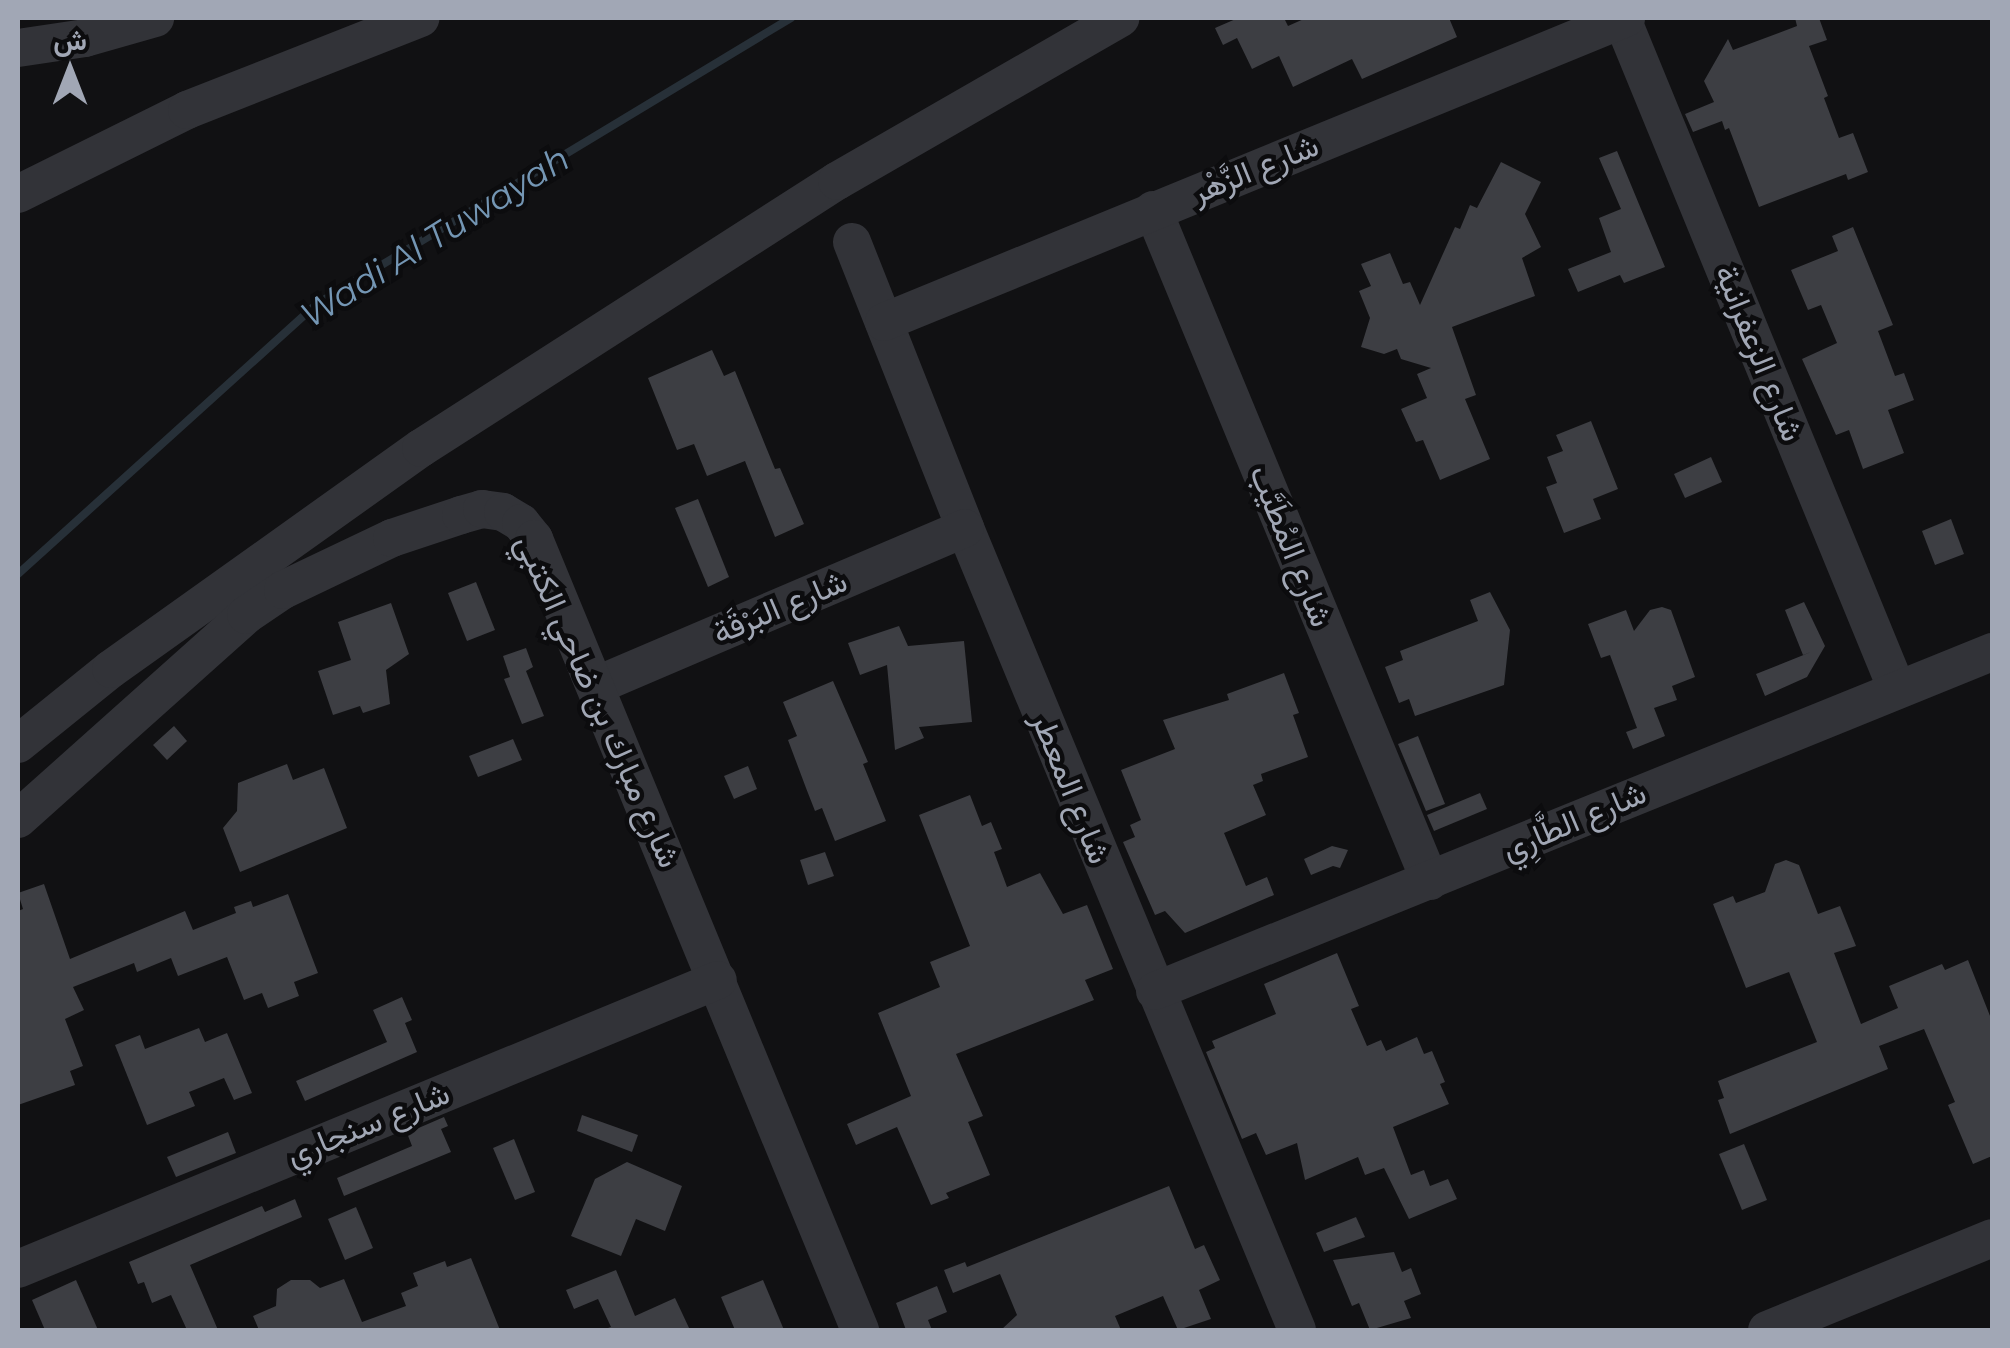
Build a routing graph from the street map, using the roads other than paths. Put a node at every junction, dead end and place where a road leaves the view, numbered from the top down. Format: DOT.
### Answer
graph roads {
  1 [pos="155,18"];
  2 [pos="421,18"];
  3 [pos="1121,18"];
  4 [pos="1624,18"];
  5 [pos="18,48"];
  6 [pos="18,194"];
  7 [pos="1152,210"];
  8 [pos="852,242"];
  9 [pos="884,322"];
  10 [pos="964,528"];
  11 [pos="1992,652"];
  12 [pos="595,686"];
  13 [pos="1896,687"];
  14 [pos="18,744"];
  15 [pos="18,818"];
  16 [pos="1430,881"];
  17 [pos="718,980"];
  18 [pos="1155,991"];
  19 [pos="1992,1238"];
  20 [pos="18,1268"];
  21 [pos="860,1330"];
  22 [pos="1297,1330"];
  23 [pos="1767,1330"];
  1 -- 5 [label="street"];
  2 -- 6 [label="street"];
  3 -- 14 [label="street"];
  4 -- 7 [label="street, شارع الزَّهْر"];
  4 -- 13 [label="street, شارع الزعفرانية"];
  7 -- 9 [label="street, شارع الزَّهْر"];
  7 -- 16 [label="street, شارع المُطَيَّب"];
  8 -- 9 [label="street, شارع المعطر"];
  9 -- 10 [label="street, شارع المعطر"];
  10 -- 12 [label="street, شارع البَرْقَة"];
  10 -- 18 [label="street, شارع المعطر"];
  11 -- 13 [label="street, شارع الطَّارِي"];
  12 -- 15 [label="street, شارع مبارك بن ضاحي الكتبي"];
  12 -- 17 [label="street, شارع مبارك بن ضاحي الكتبي"];
  13 -- 16 [label="street, شارع الطَّارِي"];
  16 -- 18 [label="street, شارع الطَّارِي"];
  17 -- 20 [label="street, شارع سنجاري"];
  17 -- 21 [label="street, شارع مبارك بن ضاحي الكتبي"];
  18 -- 22 [label="street, شارع المعطر"];
  19 -- 23 [label="street"];
}
